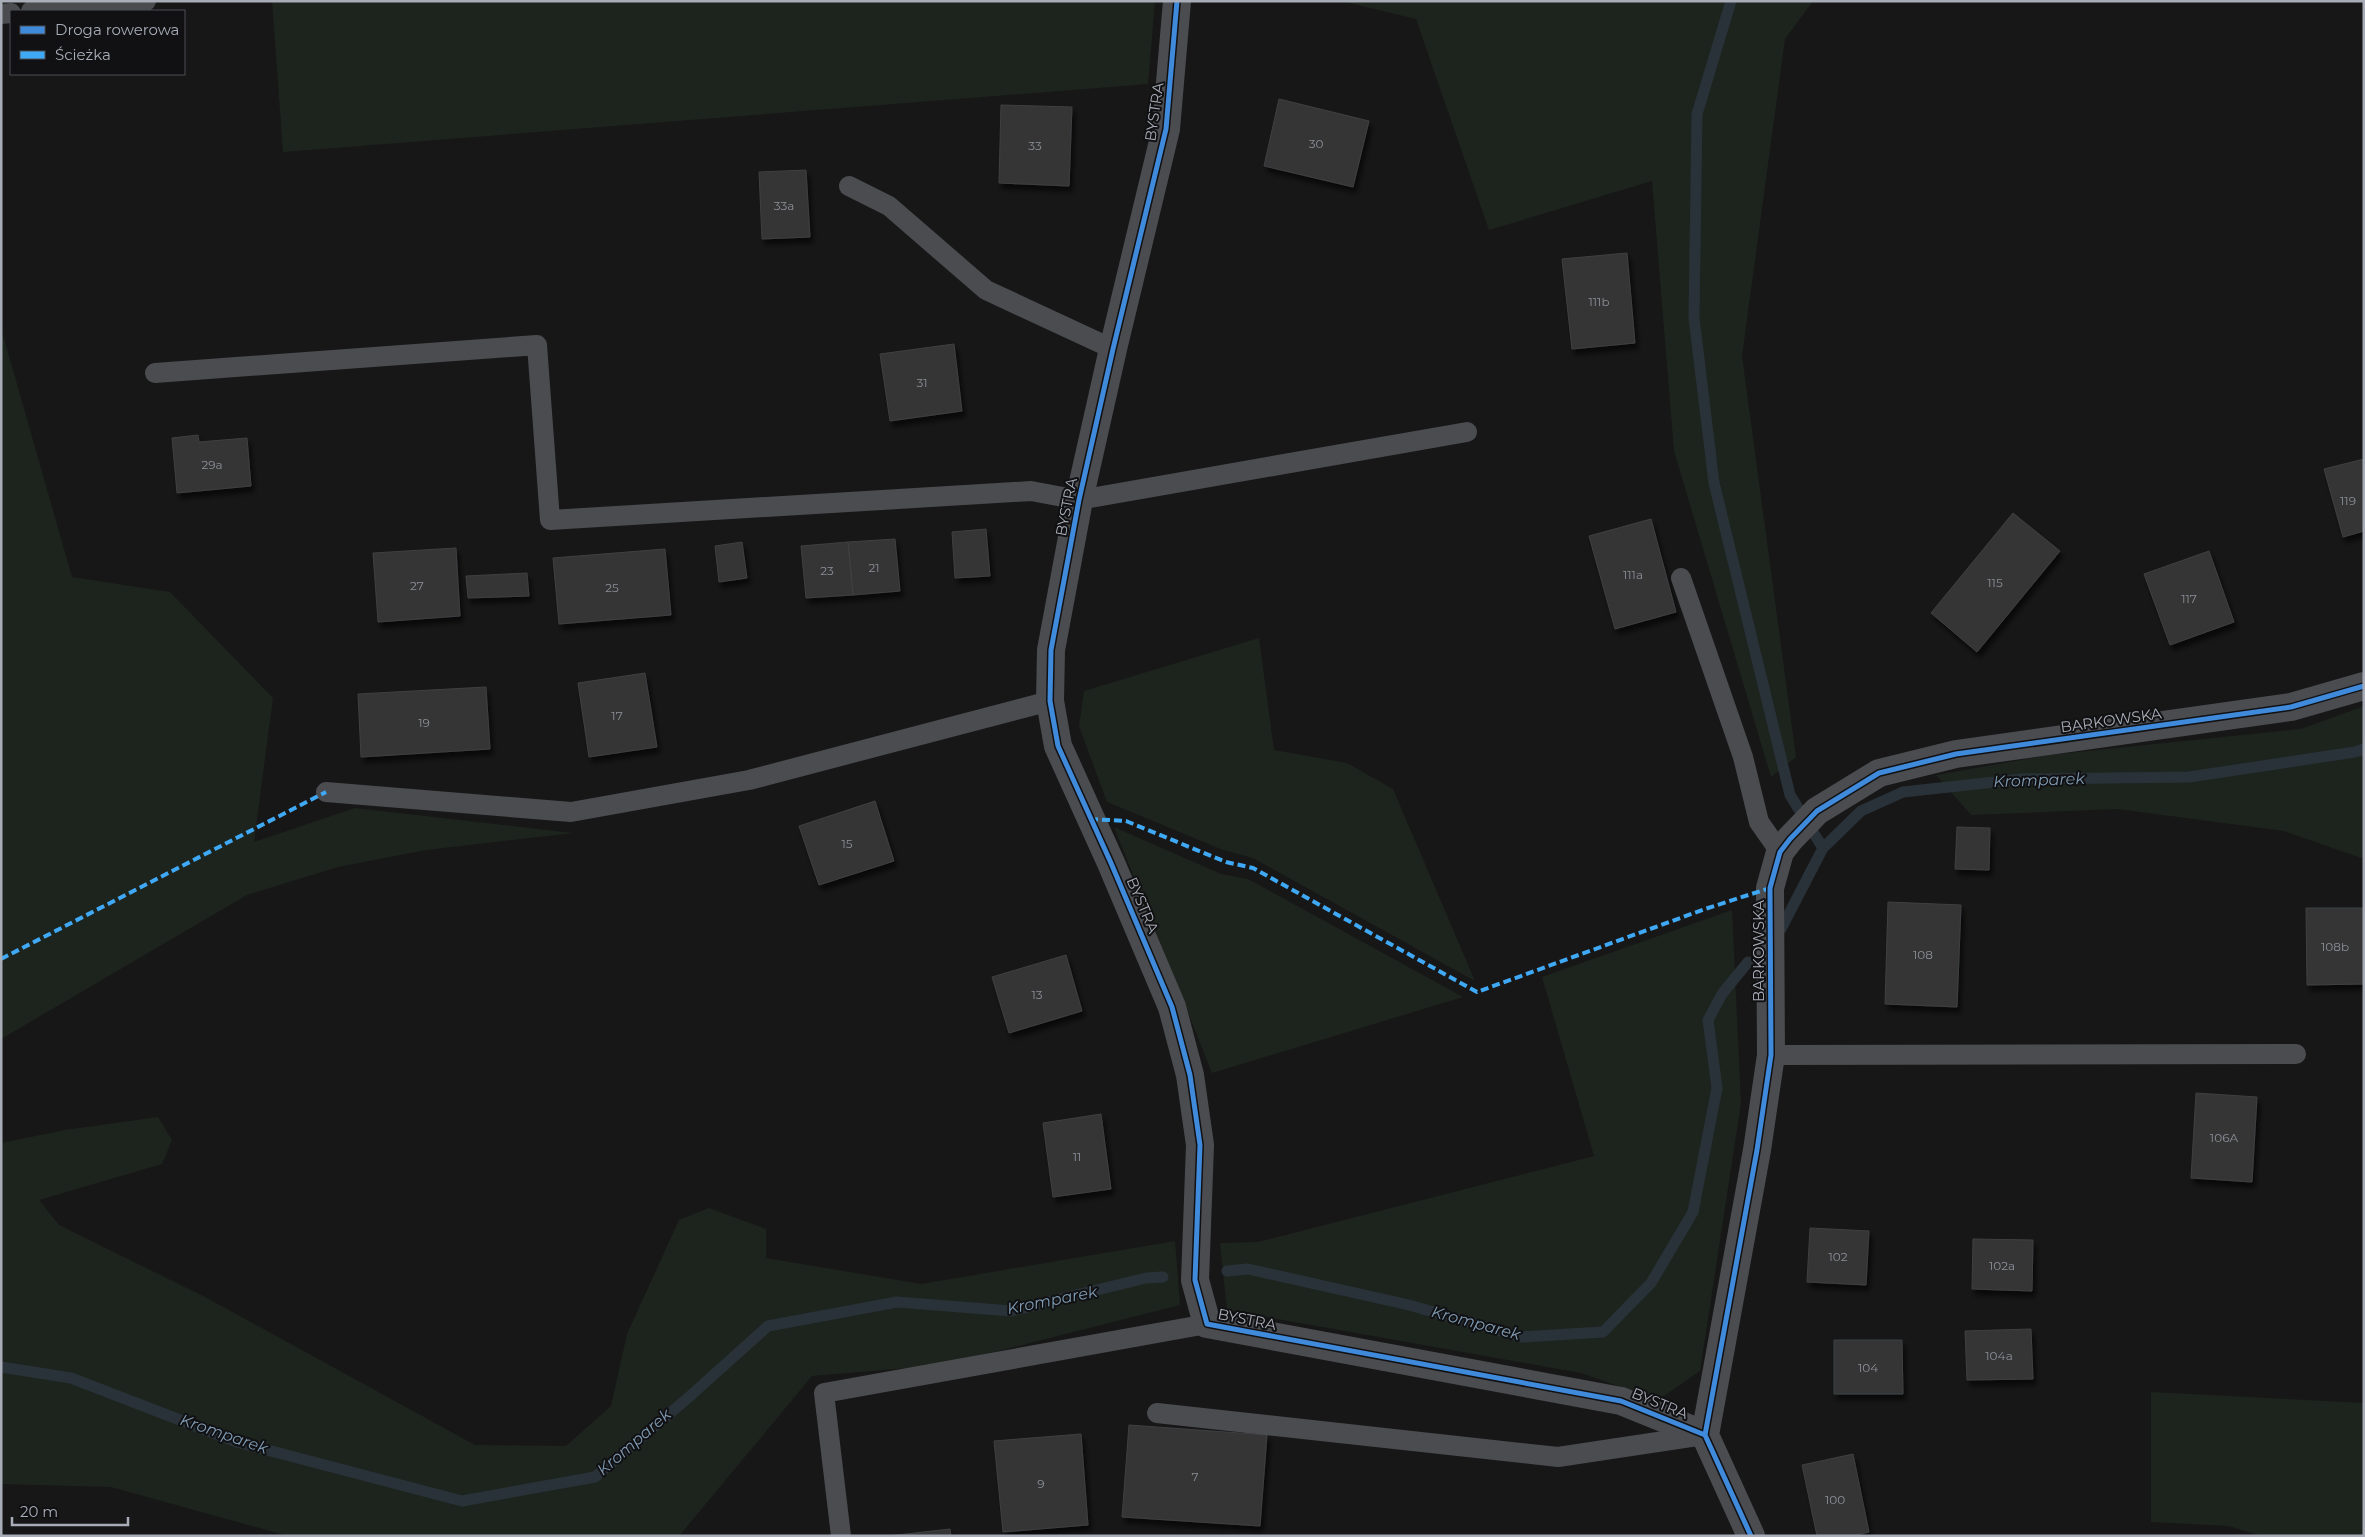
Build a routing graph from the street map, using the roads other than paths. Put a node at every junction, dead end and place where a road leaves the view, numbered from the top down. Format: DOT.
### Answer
graph roads {
  1 [pos="146,1"];
  2 [pos="1177,1"];
  3 [pos="42,10"];
  4 [pos="848,186"];
  5 [pos="1113,349"];
  6 [pos="155,373"];
  7 [pos="1467,432"];
  8 [pos="1079,500"];
  9 [pos="1681,578"];
  10 [pos="2364,686"];
  11 [pos="1050,701"];
  12 [pos="326,792"];
  13 [pos="1785,846"];
  14 [pos="2296,1054"];
  15 [pos="1771,1055"];
  16 [pos="1207,1324"];
  17 [pos="1157,1413"];
  18 [pos="1705,1434"];
  19 [pos="841,1536"];
  20 [pos="1751,1536"];
  1 -- 3 [label="lane"];
  2 -- 5 [label="street, BYSTRA"];
  4 -- 5 [label="lane"];
  5 -- 8 [label="street, BYSTRA"];
  6 -- 8 [label="lane"];
  7 -- 8 [label="lane"];
  8 -- 11 [label="street, BYSTRA"];
  9 -- 13 [label="lane"];
  10 -- 13 [label="street, BARKOWSKA"];
  11 -- 12 [label="lane"];
  11 -- 16 [label="street, BYSTRA"];
  13 -- 15 [label="street, BARKOWSKA"];
  14 -- 15 [label="lane"];
  15 -- 18 [label="street, BARKOWSKA"];
  16 -- 18 [label="street, BYSTRA"];
  16 -- 19 [label="lane"];
  17 -- 18 [label="lane"];
  18 -- 20 [label="street"];
}
